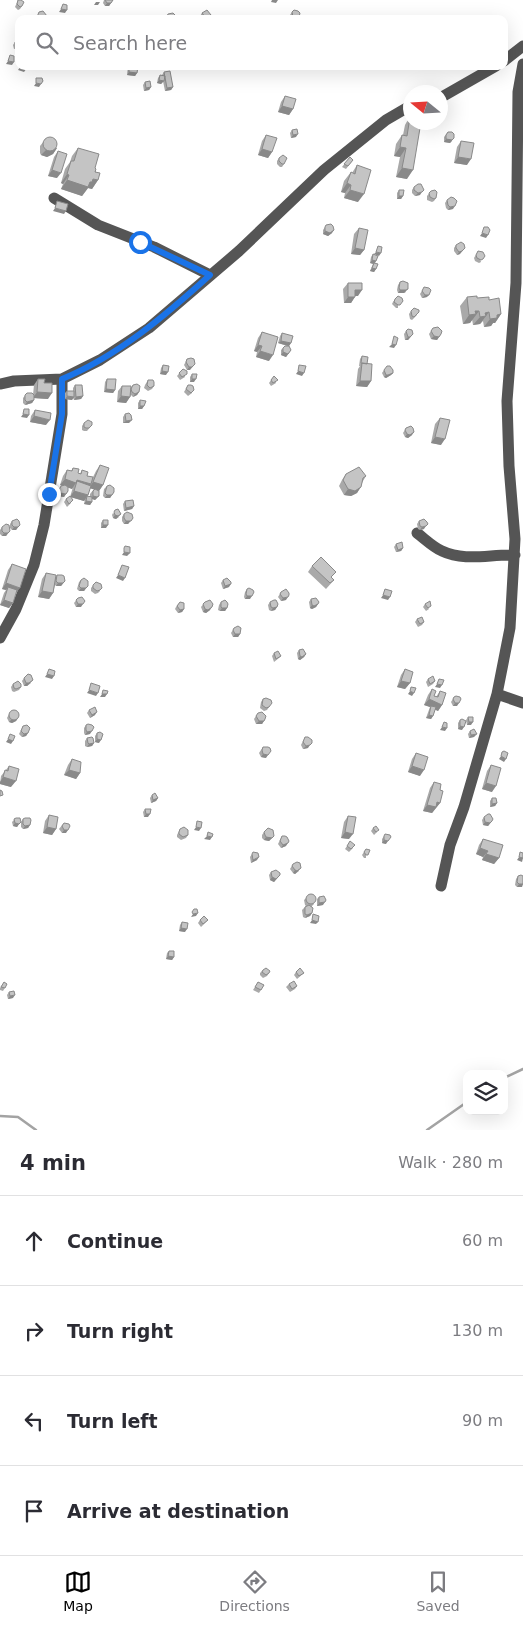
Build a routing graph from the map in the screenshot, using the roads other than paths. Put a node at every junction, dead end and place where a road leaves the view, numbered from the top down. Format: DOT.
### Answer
graph roads {
  1 [pos="523,46"];
  2 [pos="508,58"];
  3 [pos="523,64"];
  4 [pos="489,70"];
  5 [pos="448,93"];
  6 [pos="403,110"];
  7 [pos="54,198"];
  8 [pos="210,275"];
  9 [pos="62,379"];
  10 [pos="0,384"];
  11 [pos="417,533"];
  12 [pos="514,555"];
  13 [pos="0,638"];
  14 [pos="497,694"];
  15 [pos="523,703"];
  16 [pos="441,886"];
  1 -- 2 [label="street"];
  3 -- 12 [label="street"];
  4 -- 5 [label="street"];
  6 -- 8 [label="street"];
  7 -- 8 [label="street"];
  8 -- 9 [label="street"];
  9 -- 10 [label="street"];
  9 -- 13 [label="street"];
  11 -- 12 [label="street"];
  12 -- 14 [label="street"];
  14 -- 15 [label="street"];
  14 -- 16 [label="street"];
}
